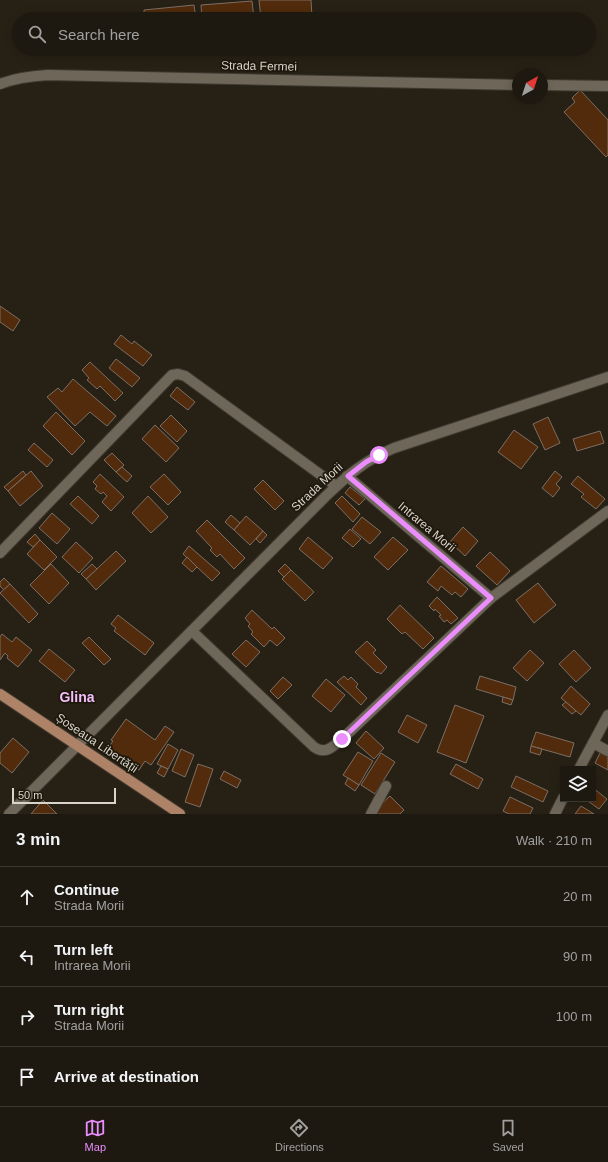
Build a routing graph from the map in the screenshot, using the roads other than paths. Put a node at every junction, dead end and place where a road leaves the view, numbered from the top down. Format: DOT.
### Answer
graph roads {
  1 [pos="0,84"];
  2 [pos="512,85"];
  3 [pos="548,85"];
  4 [pos="608,86"];
  5 [pos="608,377"];
  6 [pos="348,476"];
  7 [pos="336,486"];
  8 [pos="608,510"];
  9 [pos="0,553"];
  10 [pos="491,598"];
  11 [pos="192,631"];
  12 [pos="0,694"];
  13 [pos="608,715"];
  14 [pos="593,743"];
  15 [pos="78,746"];
  16 [pos="608,751"];
  17 [pos="581,766"];
  18 [pos="386,786"];
  19 [pos="561,802"];
  20 [pos="9,814"];
  21 [pos="180,814"];
  22 [pos="371,814"];
  23 [pos="554,814"];
  1 -- 2 [label="street, Strada Fermei"];
  3 -- 4 [label="street"];
  5 -- 6 [label="street, Strada Morii"];
  6 -- 7 [label="street, Strada Morii"];
  6 -- 10 [label="street, Intrarea Morii"];
  7 -- 9 [label="street"];
  7 -- 11 [label="street, Strada Morii"];
  8 -- 10 [label="street"];
  10 -- 11 [label="street"];
  11 -- 15 [label="street, Strada Morii"];
  12 -- 15 [label="main road, Șoseaua Libertății"];
  13 -- 14 [label="street"];
  14 -- 16 [label="street"];
  14 -- 17 [label="street"];
  15 -- 20 [label="street, Strada Morii"];
  15 -- 21 [label="main road, Șoseaua Libertății"];
  18 -- 22 [label="street"];
  19 -- 23 [label="street"];
}
